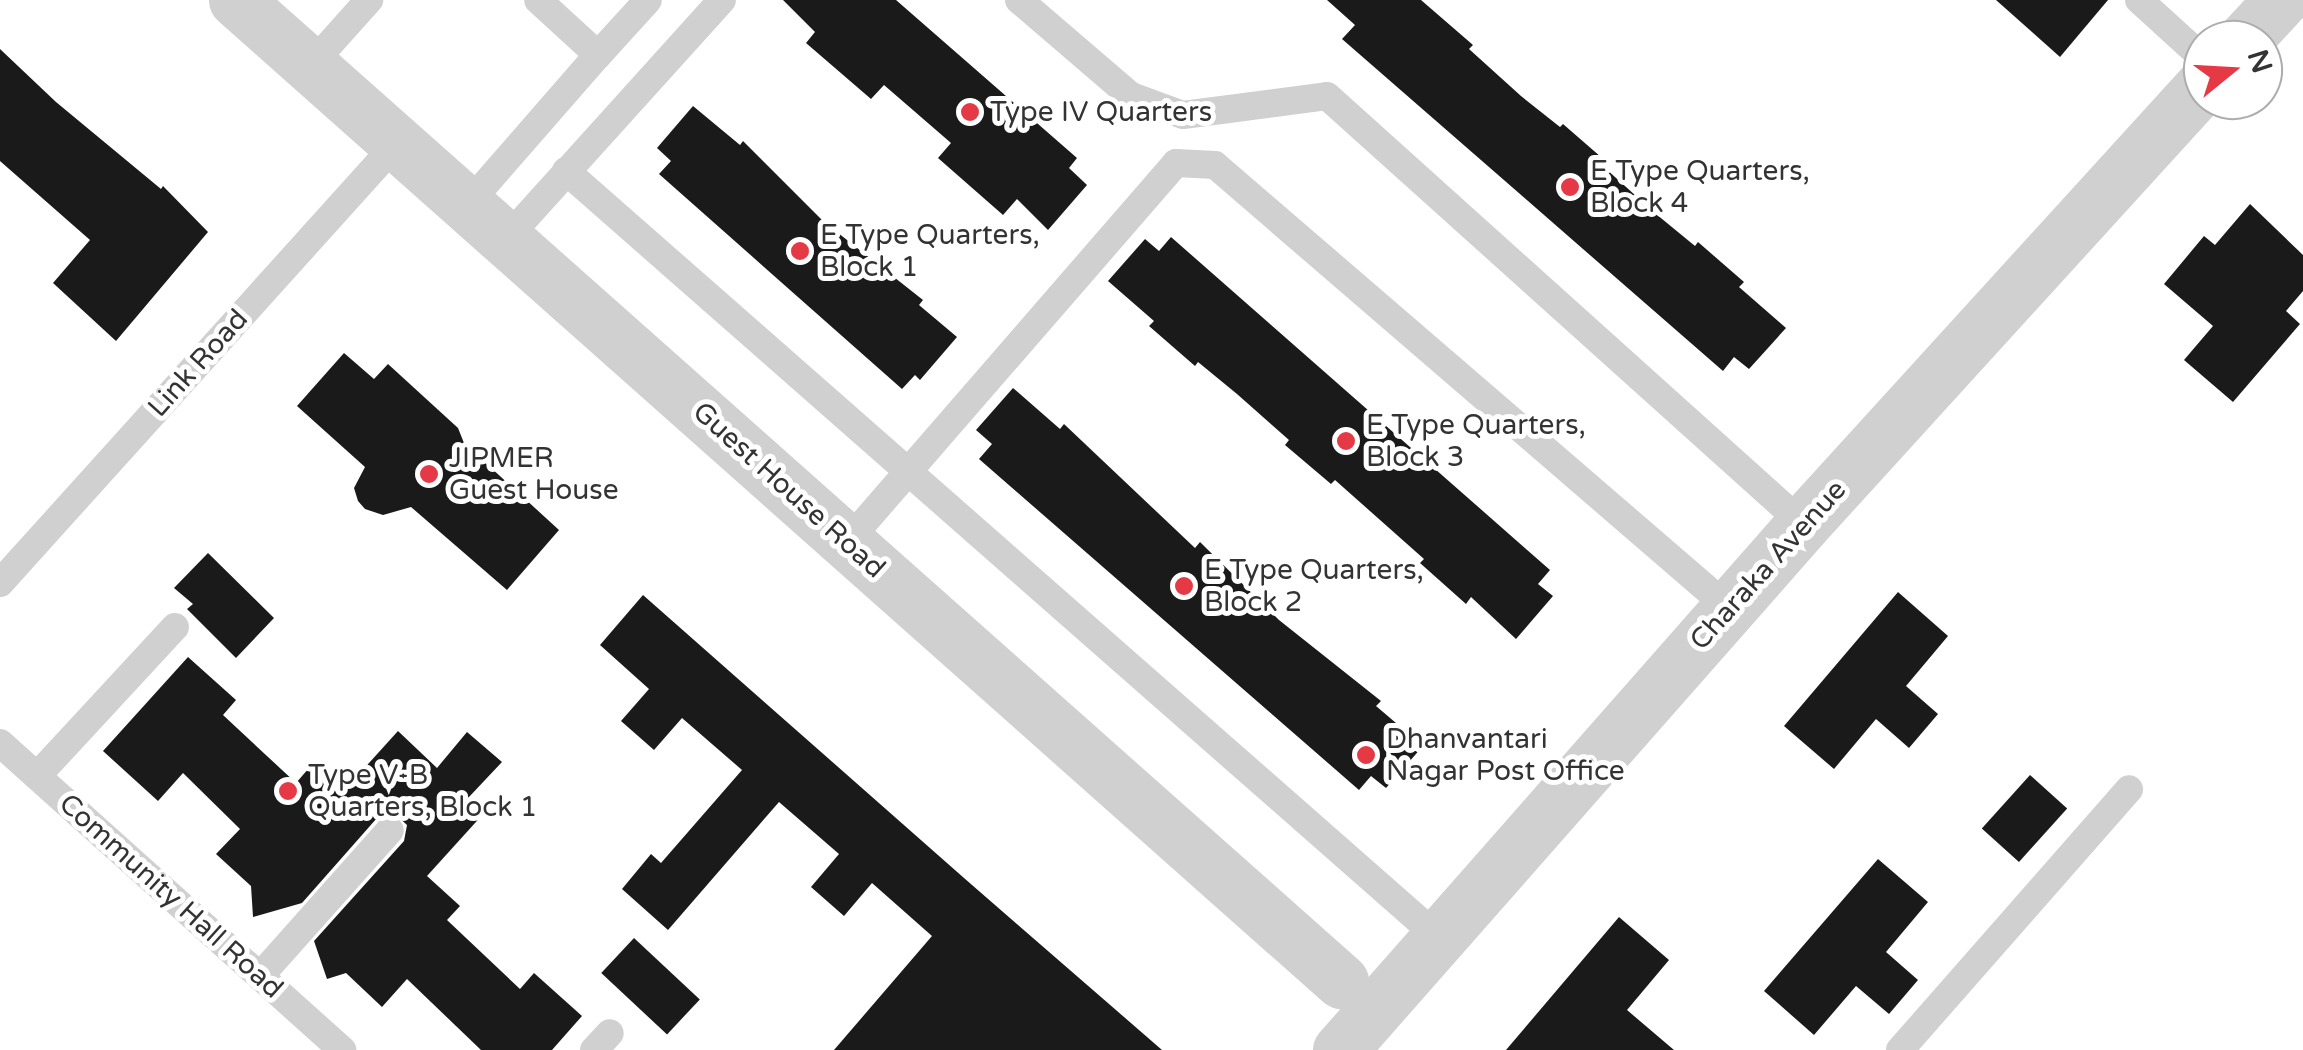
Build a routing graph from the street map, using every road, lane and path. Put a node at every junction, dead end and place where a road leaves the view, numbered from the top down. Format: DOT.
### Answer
graph roads {
  1 [pos="236,0"];
  2 [pos="369,0"];
  3 [pos="538,0"];
  4 [pos="648,0"];
  5 [pos="722,0"];
  6 [pos="1018,0"];
  7 [pos="2139,0"];
  8 [pos="2281,0"];
  9 [pos="2262,20"];
  10 [pos="2183,40"];
  11 [pos="598,54"];
  12 [pos="310,66"];
  13 [pos="2183,107"];
  14 [pos="396,143"];
  15 [pos="566,170"];
  16 [pos="487,222"];
  17 [pos="908,472"];
  18 [pos="1804,524"];
  19 [pos="847,542"];
  20 [pos="0,582"];
  21 [pos="1729,608"];
  22 [pos="175,627"];
  23 [pos="0,743"];
  24 [pos="37,776"];
  25 [pos="2129,789"];
  26 [pos="390,830"];
  27 [pos="1438,938"];
  28 [pos="260,976"];
  29 [pos="1395,988"];
  30 [pos="1346,1021"];
  31 [pos="342,1050"];
  32 [pos="1900,1050"];
  1 -- 12 [label="street, Guest House Road"];
  2 -- 12 [label="lane"];
  3 -- 11 [label="lane"];
  4 -- 11 [label="lane"];
  5 -- 15 [label="lane"];
  6 -- 18 [label="lane"];
  7 -- 10 [label="lane"];
  8 -- 9 [label="street"];
  11 -- 16 [label="lane"];
  12 -- 14 [label="street, Guest House Road"];
  13 -- 18 [label="street, Charaka Avenue"];
  14 -- 16 [label="street, Guest House Road"];
  14 -- 20 [label="lane, Link Road"];
  15 -- 16 [label="lane"];
  15 -- 17 [label="lane"];
  16 -- 19 [label="street, Guest House Road"];
  17 -- 19 [label="lane"];
  17 -- 21 [label="lane"];
  17 -- 27 [label="lane"];
  18 -- 21 [label="street, Charaka Avenue"];
  19 -- 30 [label="street, Guest House Road"];
  21 -- 27 [label="street, Charaka Avenue"];
  22 -- 24 [label="lane"];
  23 -- 24 [label="lane, Community Hall Road"];
  24 -- 28 [label="lane, Community Hall Road"];
  25 -- 32 [label="lane"];
  26 -- 28 [label="lane"];
  27 -- 29 [label="street, Charaka Avenue"];
  28 -- 31 [label="lane, Community Hall Road"];
  29 -- 30 [label="street, Guest House Road"];
}
